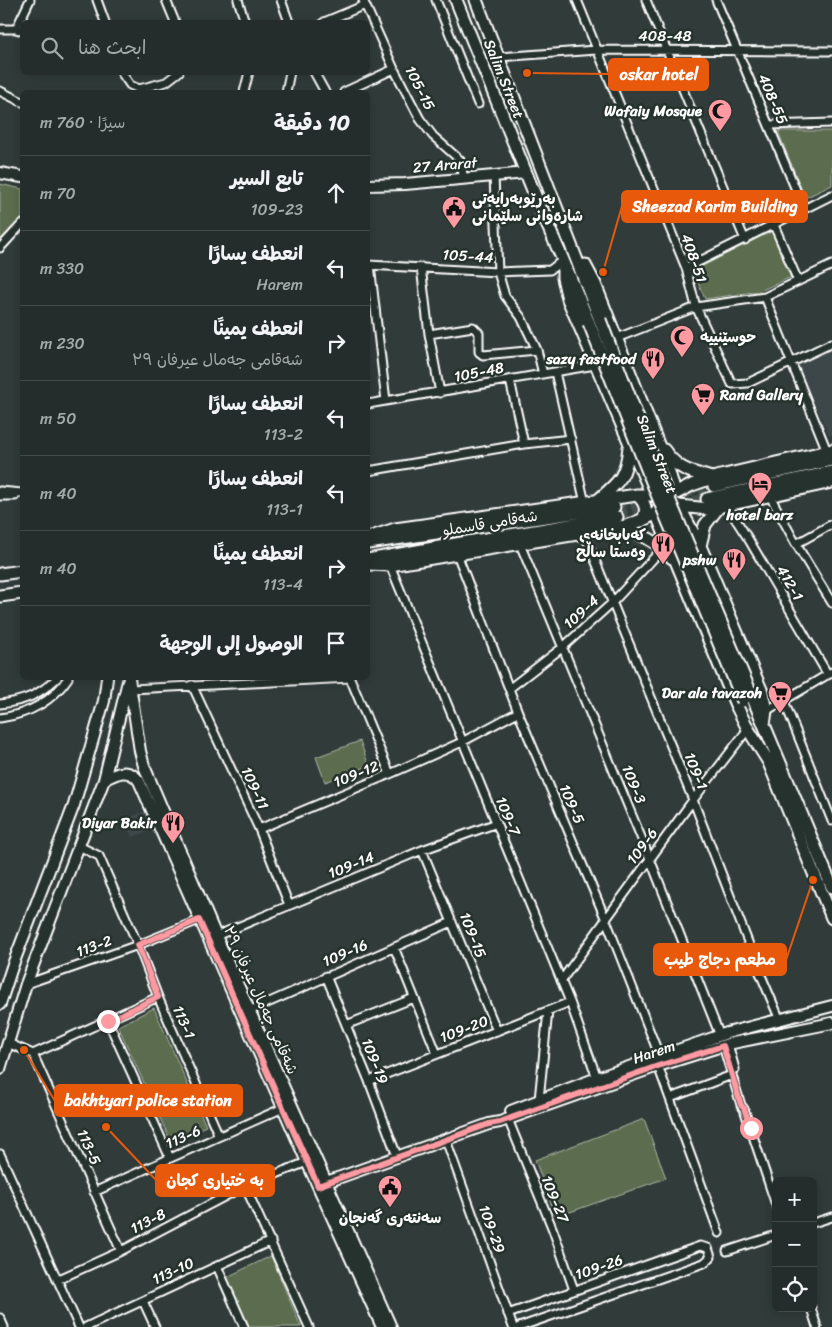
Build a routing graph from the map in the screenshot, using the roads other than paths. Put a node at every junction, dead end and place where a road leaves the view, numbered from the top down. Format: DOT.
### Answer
graph roads {
  1 [pos="30,0"];
  2 [pos="97,0"];
  3 [pos="166,0"];
  4 [pos="238,0"];
  5 [pos="282,0"];
  6 [pos="436,0"];
  7 [pos="456,0"];
  8 [pos="476,0"];
  9 [pos="577,0"];
  10 [pos="646,0"];
  11 [pos="716,0"];
  12 [pos="364,3"];
  13 [pos="23,20"];
  14 [pos="104,20"];
  15 [pos="174,20"];
  16 [pos="244,20"];
  17 [pos="288,20"];
  18 [pos="328,20"];
  19 [pos="0,29"];
  20 [pos="19,30"];
  21 [pos="596,50"];
  22 [pos="666,50"];
  23 [pos="737,50"];
  24 [pos="832,51"];
  25 [pos="499,57"];
  26 [pos="394,69"];
  27 [pos="123,75"];
  28 [pos="175,75"];
  29 [pos="248,75"];
  30 [pos="289,75"];
  31 [pos="316,75"];
  32 [pos="138,90"];
  33 [pos="143,90"];
  34 [pos="244,90"];
  35 [pos="286,90"];
  36 [pos="324,90"];
  37 [pos="348,90"];
  38 [pos="0,91"];
  39 [pos="20,101"];
  40 [pos="478,104"];
  41 [pos="832,123"];
  42 [pos="769,125"];
  43 [pos="0,173"];
  44 [pos="526,173"];
  45 [pos="494,176"];
  46 [pos="20,177"];
  47 [pos="464,179"];
  48 [pos="370,185"];
  49 [pos="832,195"];
  50 [pos="804,209"];
  51 [pos="774,225"];
  52 [pos="20,226"];
  53 [pos="745,240"];
  54 [pos="0,248"];
  55 [pos="568,257"];
  56 [pos="370,265"];
  57 [pos="832,266"];
  58 [pos="421,267"];
  59 [pos="686,268"];
  60 [pos="498,272"];
  61 [pos="370,273"];
  62 [pos="798,281"];
  63 [pos="765,296"];
  64 [pos="696,308"];
  65 [pos="429,334"];
  66 [pos="617,338"];
  67 [pos="832,343"];
  68 [pos="537,350"];
  69 [pos="792,363"];
  70 [pos="594,365"];
  71 [pos="555,372"];
  72 [pos="543,374"];
  73 [pos="510,380"];
  74 [pos="440,393"];
  75 [pos="386,401"];
  76 [pos="370,404"];
  77 [pos="655,438"];
  78 [pos="571,439"];
  79 [pos="524,444"];
  80 [pos="630,445"];
  81 [pos="830,454"];
  82 [pos="370,471"];
  83 [pos="669,472"];
  84 [pos="832,472"];
  85 [pos="645,481"];
  86 [pos="832,482"];
  87 [pos="692,485"];
  88 [pos="708,488"];
  89 [pos="0,491"];
  90 [pos="20,493"];
  91 [pos="637,495"];
  92 [pos="652,495"];
  93 [pos="0,496"];
  94 [pos="671,496"];
  95 [pos="770,496"];
  96 [pos="20,498"];
  97 [pos="597,501"];
  98 [pos="584,503"];
  99 [pos="679,506"];
  100 [pos="722,507"];
  101 [pos="699,509"];
  102 [pos="656,513"];
  103 [pos="616,518"];
  104 [pos="642,521"];
  105 [pos="689,524"];
  106 [pos="832,524"];
  107 [pos="584,533"];
  108 [pos="666,535"];
  109 [pos="370,537"];
  110 [pos="370,543"];
  111 [pos="520,544"];
  112 [pos="796,544"];
  113 [pos="700,546"];
  114 [pos="663,548"];
  115 [pos="457,554"];
  116 [pos="370,560"];
  117 [pos="370,564"];
  118 [pos="677,564"];
  119 [pos="390,565"];
  120 [pos="0,567"];
  121 [pos="19,572"];
  122 [pos="0,574"];
  123 [pos="20,594"];
  124 [pos="0,596"];
  125 [pos="831,597"];
  126 [pos="612,602"];
  127 [pos="563,647"];
  128 [pos="830,673"];
  129 [pos="55,680"];
  130 [pos="66,680"];
  131 [pos="107,680"];
  132 [pos="310,680"];
  133 [pos="351,680"];
  134 [pos="129,682"];
  135 [pos="192,686"];
  136 [pos="510,688"];
  137 [pos="747,698"];
  138 [pos="784,701"];
  139 [pos="0,704"];
  140 [pos="766,711"];
  141 [pos="518,712"];
  142 [pos="0,718"];
  143 [pos="764,724"];
  144 [pos="748,728"];
  145 [pos="462,742"];
  146 [pos="770,764"];
  147 [pos="144,766"];
  148 [pos="132,774"];
  149 [pos="390,774"];
  150 [pos="104,780"];
  151 [pos="693,800"];
  152 [pos="832,821"];
  153 [pos="497,823"];
  154 [pos="259,829"];
  155 [pos="79,846"];
  156 [pos="422,850"];
  157 [pos="650,859"];
  158 [pos="832,887"];
  159 [pos="289,905"];
  160 [pos="832,918"];
  161 [pos="199,920"];
  162 [pos="606,920"];
  163 [pos="452,922"];
  164 [pos="216,936"];
  165 [pos="138,945"];
  166 [pos="394,947"];
  167 [pos="326,976"];
  168 [pos="561,981"];
  169 [pos="26,984"];
  170 [pos="158,997"];
  171 [pos="414,998"];
  172 [pos="570,1002"];
  173 [pos="0,1004"];
  174 [pos="832,1006"];
  175 [pos="249,1010"];
  176 [pos="548,1011"];
  177 [pos="780,1020"];
  178 [pos="108,1021"];
  179 [pos="832,1023"];
  180 [pos="346,1025"];
  181 [pos="497,1031"];
  182 [pos="724,1040"];
  183 [pos="8,1043"];
  184 [pos="34,1054"];
  185 [pos="437,1054"];
  186 [pos="660,1063"];
  187 [pos="0,1069"];
  188 [pos="732,1075"];
  189 [pos="597,1078"];
  190 [pos="369,1081"];
  191 [pos="670,1098"];
  192 [pos="539,1100"];
  193 [pos="283,1108"];
  194 [pos="744,1108"];
  195 [pos="508,1119"];
  196 [pos="489,1124"];
  197 [pos="220,1136"];
  198 [pos="446,1140"];
  199 [pos="1,1156"];
  200 [pos="397,1156"];
  201 [pos="170,1158"];
  202 [pos="307,1162"];
  203 [pos="322,1184"];
  204 [pos="246,1186"];
  205 [pos="94,1192"];
  206 [pos="772,1193"];
  207 [pos="832,1217"];
  208 [pos="816,1222"];
  209 [pos="718,1232"];
  210 [pos="772,1236"];
  211 [pos="271,1241"];
  212 [pos="727,1250"];
  213 [pos="121,1251"];
  214 [pos="217,1266"];
  215 [pos="57,1280"];
  216 [pos="574,1290"];
  217 [pos="143,1300"];
  218 [pos="811,1312"];
  219 [pos="508,1314"];
  220 [pos="0,1318"];
  221 [pos="4,1327"];
  222 [pos="79,1327"];
  223 [pos="86,1327"];
  224 [pos="155,1327"];
  225 [pos="244,1327"];
  226 [pos="309,1327"];
  227 [pos="382,1327"];
  228 [pos="391,1327"];
  229 [pos="513,1327"];
  230 [pos="519,1327"];
  231 [pos="817,1327"];
  1 -- 13 [label="street"];
  2 -- 14 [label="street"];
  3 -- 15 [label="street"];
  4 -- 16 [label="street"];
  5 -- 17 [label="street"];
  6 -- 40 [label="street"];
  7 -- 44 [label="main road, Salim Street"];
  8 -- 25 [label="main road, Salim Street"];
  9 -- 21 [label="street, 408-51"];
  10 -- 22 [label="street"];
  11 -- 23 [label="street, 408-55"];
  12 -- 18 [label="street"];
  12 -- 26 [label="street, 105-15"];
  19 -- 20 [label="street"];
  21 -- 22 [label="street, 408-48"];
  21 -- 25 [label="street, 408-48"];
  21 -- 59 [label="street, 408-51"];
  22 -- 23 [label="street, 408-48"];
  22 -- 53 [label="street"];
  23 -- 24 [label="street, 408-48"];
  23 -- 42 [label="street, 408-55"];
  25 -- 55 [label="main road, Salim Street"];
  26 -- 37 [label="street"];
  26 -- 47 [label="street, 105-15"];
  27 -- 32 [label="street"];
  28 -- 33 [label="street"];
  29 -- 34 [label="street"];
  30 -- 35 [label="street"];
  31 -- 36 [label="street"];
  38 -- 39 [label="street"];
  41 -- 42 [label="street"];
  42 -- 50 [label="street, 408-55"];
  43 -- 46 [label="main road"];
  44 -- 45 [label="main road, 27 Ararat"];
  44 -- 55 [label="main road, Salim Street"];
  45 -- 47 [label="main road, 27 Ararat"];
  45 -- 60 [label="street"];
  47 -- 48 [label="main road, 27 Ararat"];
  49 -- 50 [label="street"];
  50 -- 51 [label="street"];
  51 -- 53 [label="street"];
  51 -- 62 [label="street"];
  52 -- 54 [label="street"];
  53 -- 59 [label="street"];
  55 -- 60 [label="street, 105-44"];
  55 -- 66 [label="main road"];
  55 -- 70 [label="main road"];
  55 -- 137 [label="main road, Salim Street, bridge"];
  56 -- 58 [label="street, 105-44"];
  57 -- 62 [label="street"];
  58 -- 60 [label="street, 105-44"];
  58 -- 65 [label="street"];
  59 -- 64 [label="street, 408-51"];
  60 -- 68 [label="street"];
  61 -- 75 [label="street"];
  62 -- 63 [label="street"];
  63 -- 64 [label="street"];
  63 -- 69 [label="street"];
  64 -- 66 [label="street"];
  64 -- 69 [label="street, 408-51"];
  65 -- 68 [label="street"];
  65 -- 74 [label="street"];
  66 -- 77 [label="main road"];
  67 -- 69 [label="street"];
  68 -- 72 [label="street"];
  69 -- 81 [label="street"];
  70 -- 71 [label="street, 105-48"];
  70 -- 80 [label="main road"];
  71 -- 72 [label="street, 105-48"];
  71 -- 78 [label="street"];
  72 -- 73 [label="street, 105-48"];
  73 -- 74 [label="street, 105-48"];
  73 -- 79 [label="street"];
  74 -- 75 [label="street, 105-48"];
  75 -- 76 [label="street, 105-48"];
  77 -- 83 [label="main road"];
  77 -- 88 [label="main road"];
  78 -- 79 [label="street"];
  78 -- 98 [label="street"];
  79 -- 82 [label="street"];
  80 -- 85 [label="main road"];
  80 -- 97 [label="main road"];
  81 -- 88 [label="main road"];
  83 -- 85 [label="main road"];
  83 -- 94 [label="main road"];
  84 -- 88 [label="main road"];
  85 -- 92 [label="main road"];
  86 -- 95 [label="main road"];
  87 -- 88 [label="main road"];
  87 -- 94 [label="main road"];
  87 -- 101 [label="main road"];
  89 -- 90 [label="street"];
  91 -- 92 [label="main road"];
  91 -- 97 [label="main road"];
  91 -- 104 [label="main road"];
  92 -- 94 [label="main road"];
  93 -- 96 [label="street"];
  94 -- 99 [label="main road"];
  94 -- 102 [label="main road"];
  95 -- 100 [label="main road"];
  95 -- 112 [label="street"];
  97 -- 98 [label="main road"];
  98 -- 109 [label="main road"];
  99 -- 101 [label="main road"];
  99 -- 105 [label="main road"];
  100 -- 101 [label="main road"];
  100 -- 113 [label="main road"];
  100 -- 128 [label="street, 412-1"];
  102 -- 104 [label="main road"];
  102 -- 108 [label="main road"];
  103 -- 104 [label="main road"];
  103 -- 107 [label="main road"];
  103 -- 110 [label="main road, شەقامی قاسملو"];
  103 -- 114 [label="main road"];
  103 -- 116 [label="main road, شەقامی قاسملو"];
  105 -- 108 [label="main road"];
  105 -- 113 [label="main road"];
  106 -- 112 [label="street"];
  107 -- 111 [label="main road"];
  107 -- 126 [label="street, 109-1"];
  108 -- 118 [label="main road"];
  111 -- 115 [label="main road"];
  111 -- 127 [label="street, 109-3"];
  112 -- 125 [label="street"];
  113 -- 140 [label="main road"];
  114 -- 118 [label="main road"];
  114 -- 126 [label="street, 109-4"];
  115 -- 119 [label="main road"];
  115 -- 136 [label="street, 109-5"];
  117 -- 119 [label="main road"];
  118 -- 144 [label="main road"];
  119 -- 145 [label="street, 109-7"];
  120 -- 121 [label="street"];
  121 -- 122 [label="main road"];
  123 -- 124 [label="main road"];
  126 -- 127 [label="street, 109-4"];
  126 -- 151 [label="street, 109-1"];
  127 -- 136 [label="street, 109-4"];
  127 -- 157 [label="street, 109-3"];
  128 -- 138 [label="street"];
  129 -- 139 [label="street"];
  130 -- 142 [label="street"];
  131 -- 173 [label="main road"];
  132 -- 135 [label="street"];
  133 -- 149 [label="street"];
  134 -- 135 [label="street"];
  134 -- 147 [label="main road, شەقامی جەمال عیرفان ٣٩"];
  134 -- 150 [label="main road"];
  135 -- 154 [label="street, 109-11"];
  136 -- 141 [label="street, 109-5"];
  137 -- 143 [label="main road, Salim Street"];
  137 -- 146 [label="main road, Salim Street"];
  138 -- 140 [label="street"];
  138 -- 152 [label="street"];
  140 -- 143 [label="main road"];
  141 -- 145 [label="street, 109-12"];
  141 -- 162 [label="street, 109-5"];
  143 -- 158 [label="main road, Salim Street"];
  144 -- 146 [label="main road"];
  144 -- 151 [label="street, 109-6"];
  145 -- 149 [label="street, 109-12"];
  145 -- 153 [label="street, 109-7"];
  146 -- 160 [label="main road, Salim Street"];
  147 -- 148 [label="main road"];
  147 -- 164 [label="main road, شەقامی جەمال عیرفان ٣٩"];
  148 -- 150 [label="main road"];
  148 -- 161 [label="main road, شەقامی جەمال عیرفان ٣٩"];
  149 -- 154 [label="street, 109-12"];
  150 -- 155 [label="main road"];
  151 -- 157 [label="street, 109-6"];
  151 -- 177 [label="street, 109-1"];
  153 -- 156 [label="street, 109-14"];
  153 -- 168 [label="street, 109-7"];
  154 -- 159 [label="street, 109-11"];
  155 -- 165 [label="street, 113-1"];
  155 -- 169 [label="main road"];
  156 -- 159 [label="street, 109-14"];
  156 -- 163 [label="street, 109-15"];
  157 -- 162 [label="street, 109-6"];
  157 -- 182 [label="street, 109-3"];
  159 -- 164 [label="street, 109-14"];
  161 -- 165 [label="street, 113-2"];
  161 -- 193 [label="main road, شەقامی جەمال عیرفان ٣٩"];
  162 -- 168 [label="street, 109-6"];
  162 -- 186 [label="street, 109-5"];
  163 -- 166 [label="street, 109-16"];
  163 -- 181 [label="street, 109-15"];
  164 -- 175 [label="main road, شەقامی جەمال عیرفان ٣٩"];
  165 -- 169 [label="street, 113-2"];
  165 -- 170 [label="street, 113-1"];
  166 -- 167 [label="street, 109-16"];
  166 -- 171 [label="street"];
  167 -- 175 [label="street, 109-16"];
  167 -- 180 [label="street, 109-19"];
  168 -- 172 [label="street, 109-7"];
  169 -- 183 [label="main road"];
  170 -- 178 [label="street"];
  170 -- 197 [label="street, 113-1"];
  171 -- 180 [label="street"];
  171 -- 185 [label="street"];
  172 -- 176 [label="street, 109-20"];
  172 -- 189 [label="street, 109-7"];
  174 -- 177 [label="main road"];
  175 -- 203 [label="main road, شەقامی جەمال عیرفان ٣٩"];
  176 -- 181 [label="street, 109-20"];
  176 -- 192 [label="street"];
  177 -- 182 [label="main road"];
  178 -- 184 [label="street"];
  178 -- 201 [label="street"];
  179 -- 182 [label="main road, Harem"];
  180 -- 190 [label="street, 109-19"];
  181 -- 185 [label="street, 109-20"];
  182 -- 186 [label="main road, Harem"];
  182 -- 188 [label="street"];
  182 -- 194 [label="street"];
  183 -- 184 [label="street"];
  183 -- 187 [label="main road"];
  184 -- 205 [label="street, 113-5"];
  185 -- 190 [label="street, 109-20"];
  186 -- 189 [label="main road, Harem"];
  186 -- 191 [label="street, 109-5"];
  186 -- 195 [label="main road, Harem"];
  188 -- 191 [label="street"];
  188 -- 194 [label="street"];
  189 -- 192 [label="main road, Harem"];
  190 -- 200 [label="street, 109-19"];
  191 -- 209 [label="street, 109-5"];
  192 -- 196 [label="main road, Harem"];
  193 -- 197 [label="street, 113-6"];
  193 -- 202 [label="main road, شەقامی جەمال عیرفان ٣٩"];
  194 -- 206 [label="street"];
  195 -- 196 [label="main road, Harem"];
  195 -- 216 [label="street, 109-27"];
  196 -- 198 [label="main road, Harem"];
  197 -- 201 [label="street, 113-6"];
  198 -- 200 [label="main road, Harem"];
  198 -- 219 [label="street, 109-29"];
  199 -- 215 [label="street"];
  200 -- 203 [label="main road, Harem"];
  201 -- 205 [label="street, 113-6"];
  202 -- 203 [label="main road, شەقامی جەمال عیرفان ٣٩"];
  202 -- 204 [label="street, 113-8"];
  203 -- 227 [label="main road, شەقامی جەمال عیرفان ٣٩"];
  203 -- 228 [label="main road, شەقامی جەمال عیرفان ٣٩"];
  204 -- 211 [label="street"];
  204 -- 213 [label="street, 113-8"];
  205 -- 213 [label="street, 113-5"];
  207 -- 208 [label="street"];
  210 -- 212 [label="street"];
  211 -- 214 [label="street, 113-10"];
  211 -- 226 [label="street"];
  213 -- 215 [label="street, 113-8"];
  214 -- 217 [label="street, 113-10"];
  214 -- 225 [label="street"];
  215 -- 222 [label="street"];
  216 -- 219 [label="street, 109-26"];
  216 -- 230 [label="street, 109-26"];
  217 -- 223 [label="street, 113-10"];
  217 -- 224 [label="street"];
  218 -- 231 [label="street"];
  219 -- 229 [label="street, 109-29"];
  220 -- 221 [label="street"];
}
